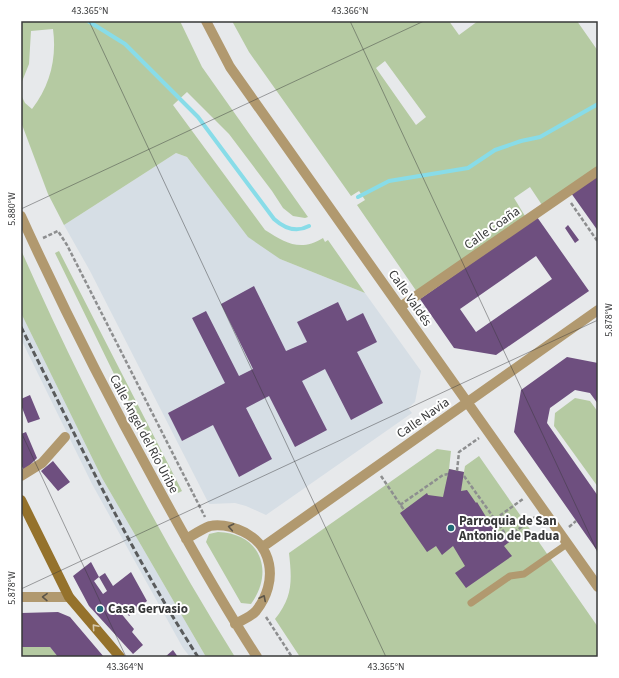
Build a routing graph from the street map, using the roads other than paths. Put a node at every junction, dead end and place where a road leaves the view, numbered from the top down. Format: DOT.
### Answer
graph roads {
  1 [pos="206,21"];
  2 [pos="598,171"];
  3 [pos="21,216"];
  4 [pos="400,307"];
  5 [pos="598,310"];
  6 [pos="468,402"];
  7 [pos="65,437"];
  8 [pos="21,476"];
  9 [pos="21,500"];
  10 [pos="186,539"];
  11 [pos="567,544"];
  12 [pos="264,546"];
  13 [pos="598,587"];
  14 [pos="21,597"];
  15 [pos="69,597"];
  16 [pos="471,603"];
  17 [pos="235,624"];
  18 [pos="120,657"];
  19 [pos="257,657"];
  1 -- 4 [label="street, Calle Valdés"];
  2 -- 4 [label="street, Calle Coaña"];
  3 -- 10 [label="street, Calle Ángel del Río Uribe"];
  4 -- 6 [label="street, Calle Valdés"];
  5 -- 6 [label="street, Calle Navia"];
  6 -- 11 [label="street, Calle Valdés"];
  6 -- 12 [label="street, Calle Navia"];
  7 -- 8 [label="street"];
  9 -- 15 [label="main road"];
  12 -- 10 [label="street, one-way"];
  10 -- 17 [label="street, Calle Ángel del Río Uribe"];
  11 -- 13 [label="street, Calle Valdés"];
  11 -- 16 [label="lane"];
  17 -- 12 [label="street, one-way"];
  15 -- 14 [label="street, one-way"];
  18 -- 15 [label="main road, one-way"];
  17 -- 19 [label="street, Calle Ángel del Río Uribe"];
}
